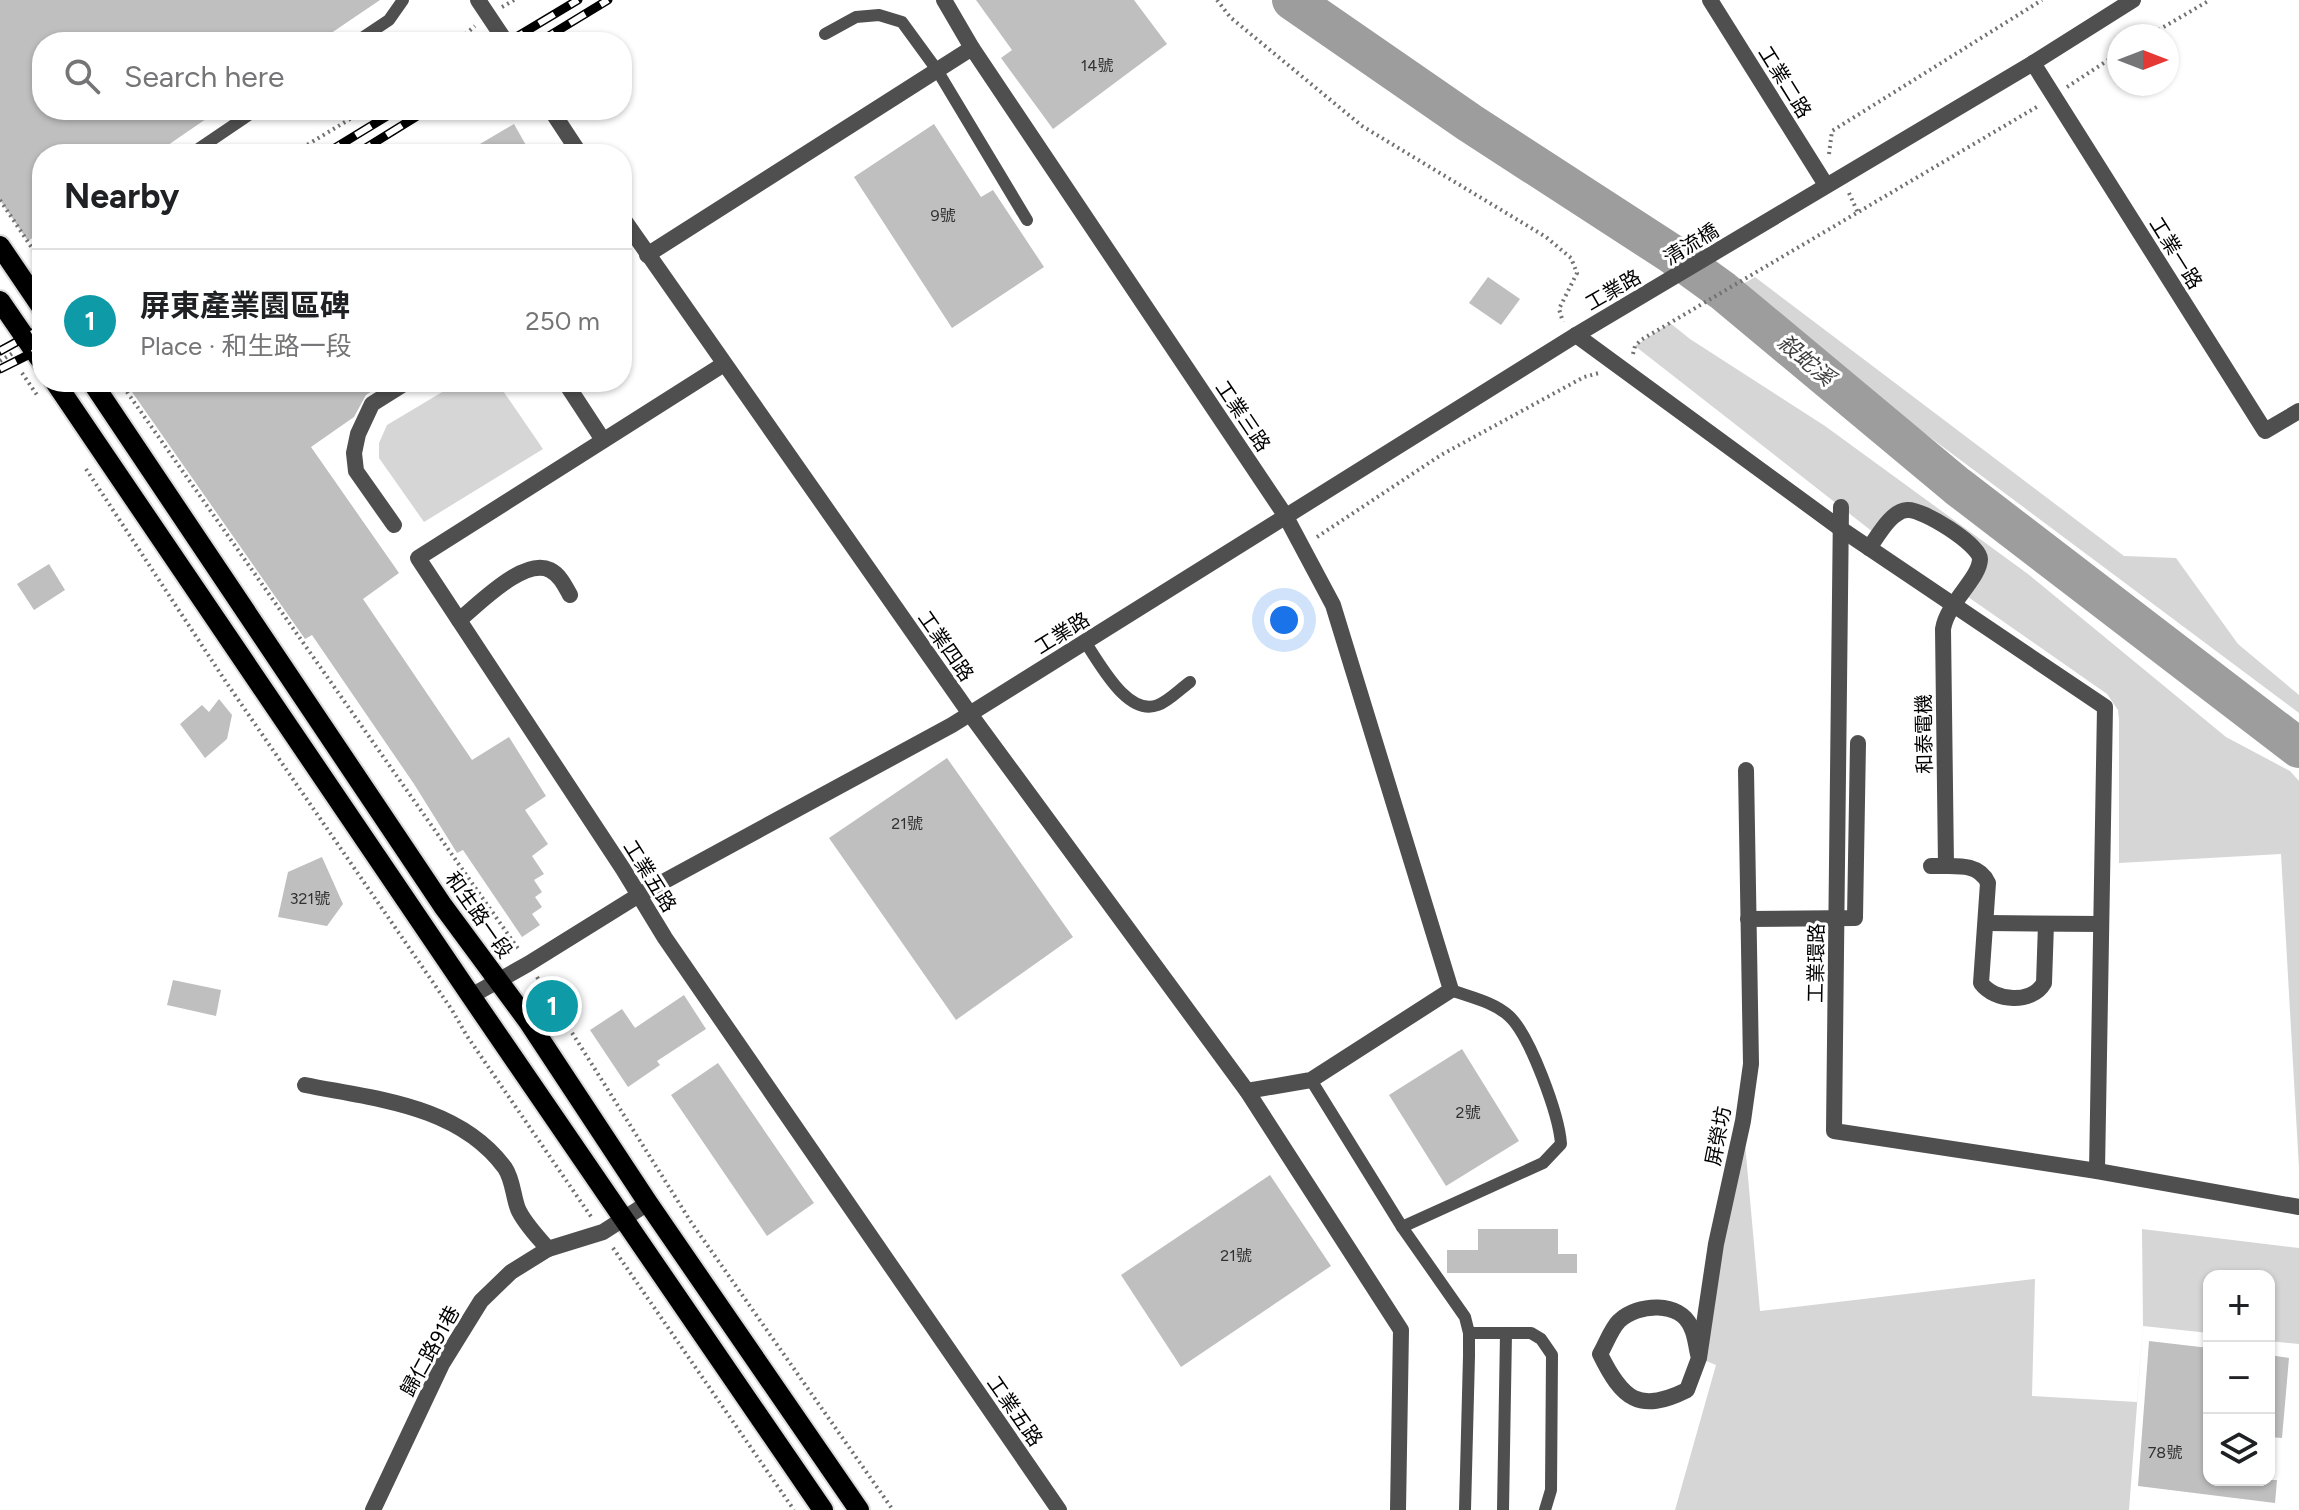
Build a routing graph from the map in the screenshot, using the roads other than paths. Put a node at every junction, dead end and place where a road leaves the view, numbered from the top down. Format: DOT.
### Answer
graph roads {
  1 [pos="403,0"];
  2 [pos="478,0"];
  3 [pos="944,0"];
  4 [pos="1710,0"];
  5 [pos="2133,0"];
  6 [pos="371,32"];
  7 [pos="499,32"];
  8 [pos="825,34"];
  9 [pos="972,48"];
  10 [pos="2033,63"];
  11 [pos="937,70"];
  12 [pos="241,120"];
  13 [pos="558,120"];
  14 [pos="206,144"];
  15 [pos="573,144"];
  16 [pos="1834,181"];
  17 [pos="1027,220"];
  18 [pos="632,232"];
  19 [pos="0,246"];
  20 [pos="647,255"];
  21 [pos="1664,284"];
  22 [pos="32,293"];
  23 [pos="0,301"];
  24 [pos="1576,335"];
  25 [pos="32,347"];
  26 [pos="724,364"];
  27 [pos="62,392"];
  28 [pos="99,392"];
  29 [pos="391,392"];
  30 [pos="572,392"];
  31 [pos="2299,411"];
  32 [pos="603,440"];
  33 [pos="1841,507"];
  34 [pos="1285,515"];
  35 [pos="394,525"];
  36 [pos="1841,529"];
  37 [pos="1869,548"];
  38 [pos="570,595"];
  39 [pos="1953,604"];
  40 [pos="459,620"];
  41 [pos="1085,642"];
  42 [pos="1190,682"];
  43 [pos="970,714"];
  44 [pos="1858,743"];
  45 [pos="1746,770"];
  46 [pos="639,895"];
  47 [pos="1837,917"];
  48 [pos="1748,919"];
  49 [pos="1987,923"];
  50 [pos="2046,924"];
  51 [pos="2101,924"];
  52 [pos="496,981"];
  53 [pos="1451,990"];
  54 [pos="471,996"];
  55 [pos="1311,1080"];
  56 [pos="305,1085"];
  57 [pos="1247,1091"];
  58 [pos="2097,1171"];
  59 [pos="648,1203"];
  60 [pos="2299,1207"];
  61 [pos="624,1218"];
  62 [pos="1402,1227"];
  63 [pos="548,1249"];
  64 [pos="1469,1333"];
  65 [pos="1506,1333"];
  66 [pos="1699,1358"];
  67 [pos="373,1510"];
  68 [pos="823,1510"];
  69 [pos="859,1510"];
  70 [pos="1059,1510"];
  71 [pos="1398,1510"];
  72 [pos="1465,1510"];
  73 [pos="1503,1510"];
  74 [pos="1545,1510"];
  1 -- 6 [label="lane"];
  2 -- 7 [label="street"];
  3 -- 9 [label="street, 工業三路"];
  4 -- 16 [label="street, 工業二路"];
  5 -- 10 [label="street"];
  8 -- 11 [label="lane"];
  9 -- 11 [label="street"];
  9 -- 34 [label="street, 工業三路"];
  10 -- 16 [label="street"];
  10 -- 31 [label="street, 工業一路"];
  11 -- 17 [label="lane"];
  11 -- 20 [label="street"];
  12 -- 14 [label="lane"];
  13 -- 15 [label="street"];
  16 -- 21 [label="street, 清流橋"];
  18 -- 20 [label="street, 工業四路"];
  19 -- 22 [label="main road"];
  20 -- 26 [label="street, 工業四路"];
  21 -- 24 [label="street, 工業路"];
  23 -- 25 [label="main road"];
  24 -- 34 [label="street, 工業路"];
  24 -- 36 [label="street"];
  26 -- 32 [label="street, 工業五路"];
  26 -- 43 [label="street, 工業四路"];
  27 -- 54 [label="main road"];
  28 -- 52 [label="main road, 和生路一段"];
  29 -- 35 [label="street"];
  30 -- 32 [label="street"];
  32 -- 40 [label="street, 工業五路"];
  33 -- 36 [label="street, 工業環路"];
  34 -- 41 [label="street, 工業路"];
  34 -- 53 [label="street, 工業三路"];
  36 -- 37 [label="street"];
  36 -- 47 [label="street, 工業環路"];
  37 -- 39 [label="street"];
  37 -- 39 [label="street"];
  38 -- 40 [label="street"];
  39 -- 49 [label="street, 和泰電機"];
  39 -- 51 [label="street"];
  40 -- 46 [label="street, 工業五路"];
  41 -- 42 [label="lane"];
  41 -- 43 [label="street, 工業路"];
  43 -- 46 [label="street, 工業路"];
  43 -- 57 [label="street, 工業四路"];
  44 -- 47 [label="street"];
  45 -- 48 [label="street, 屏榮坊"];
  46 -- 52 [label="street, 工業路"];
  46 -- 70 [label="street, 工業五路"];
  47 -- 48 [label="street"];
  47 -- 58 [label="street, 工業環路"];
  48 -- 66 [label="street, 屏榮坊"];
  49 -- 50 [label="street"];
  49 -- 50 [label="street, 和泰電機"];
  50 -- 51 [label="street"];
  51 -- 58 [label="street"];
  52 -- 54 [label="street, 工業路"];
  52 -- 59 [label="main road, 和生路一段"];
  53 -- 55 [label="street"];
  53 -- 62 [label="lane"];
  54 -- 61 [label="main road"];
  55 -- 57 [label="street"];
  55 -- 62 [label="lane"];
  56 -- 63 [label="street"];
  57 -- 71 [label="street"];
  58 -- 60 [label="street, 工業環路"];
  59 -- 61 [label="street, 歸仁路91巷"];
  59 -- 69 [label="main road, 和生路一段"];
  61 -- 63 [label="street, 歸仁路91巷"];
  61 -- 68 [label="main road"];
  62 -- 64 [label="lane"];
  63 -- 67 [label="street, 歸仁路91巷"];
  64 -- 65 [label="lane"];
  64 -- 72 [label="lane"];
  65 -- 73 [label="lane"];
  65 -- 74 [label="lane"];
  66 -- 66 [label="street, 屏榮坊"];
}
